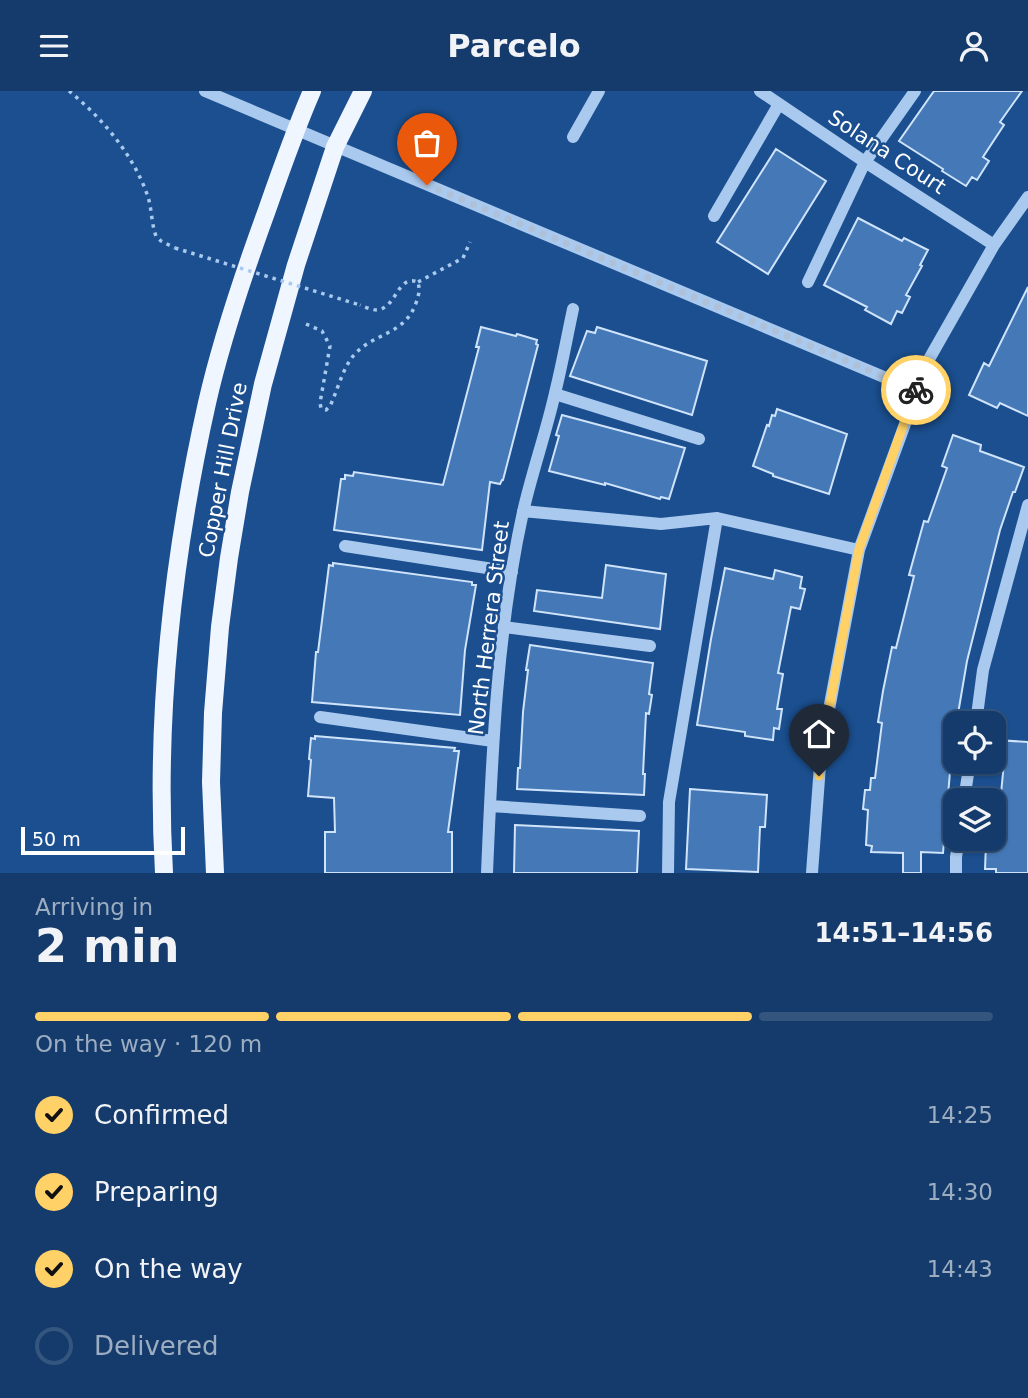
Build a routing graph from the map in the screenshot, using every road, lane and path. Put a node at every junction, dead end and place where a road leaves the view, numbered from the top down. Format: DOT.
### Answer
graph roads {
  1 [pos="69,91"];
  2 [pos="205,91"];
  3 [pos="312,91"];
  4 [pos="363,91"];
  5 [pos="599,91"];
  6 [pos="760,91"];
  7 [pos="915,91"];
  8 [pos="779,104"];
  9 [pos="296,128"];
  10 [pos="573,137"];
  11 [pos="335,147"];
  12 [pos="865,162"];
  13 [pos="1028,197"];
  14 [pos="714,216"];
  15 [pos="470,242"];
  16 [pos="994,245"];
  17 [pos="418,282"];
  18 [pos="808,282"];
  19 [pos="573,309"];
  20 [pos="306,324"];
  21 [pos="917,391"];
  22 [pos="555,394"];
  23 [pos="699,439"];
  24 [pos="1028,505"];
  25 [pos="523,511"];
  26 [pos="718,517"];
  27 [pos="345,546"];
  28 [pos="859,549"];
  29 [pos="512,572"];
  30 [pos="504,627"];
  31 [pos="650,646"];
  32 [pos="977,711"];
  33 [pos="320,717"];
  34 [pos="493,741"];
  35 [pos="490,806"];
  36 [pos="640,816"];
  37 [pos="957,851"];
  38 [pos="164,873"];
  39 [pos="215,873"];
  40 [pos="487,873"];
  41 [pos="668,873"];
  42 [pos="812,873"];
  43 [pos="956,873"];
  1 -- 17 [label="path, bridge"];
  2 -- 9 [label="street"];
  3 -- 9 [label="main road, Copper Hill Drive"];
  4 -- 11 [label="main road, Copper Hill Drive"];
  5 -- 10 [label="street"];
  6 -- 8 [label="street, Solana Court"];
  7 -- 12 [label="street"];
  8 -- 12 [label="street, Solana Court"];
  8 -- 14 [label="street"];
  9 -- 11 [label="street"];
  9 -- 38 [label="main road, Copper Hill Drive"];
  11 -- 21 [label="street"];
  11 -- 39 [label="main road, Copper Hill Drive"];
  12 -- 16 [label="street, Solana Court"];
  12 -- 18 [label="street"];
  13 -- 16 [label="street"];
  15 -- 17 [label="path"];
  16 -- 21 [label="street"];
  17 -- 20 [label="path"];
  19 -- 22 [label="street, North Herrera Street"];
  21 -- 28 [label="street"];
  22 -- 23 [label="street"];
  22 -- 25 [label="street, North Herrera Street"];
  24 -- 32 [label="street"];
  25 -- 26 [label="street"];
  25 -- 29 [label="street, North Herrera Street"];
  26 -- 28 [label="street"];
  26 -- 41 [label="street"];
  27 -- 29 [label="street"];
  28 -- 42 [label="street"];
  29 -- 30 [label="street, North Herrera Street"];
  30 -- 31 [label="street"];
  30 -- 34 [label="street, North Herrera Street"];
  33 -- 34 [label="street"];
  34 -- 35 [label="street, North Herrera Street"];
  35 -- 36 [label="street"];
  35 -- 40 [label="street, North Herrera Street"];
  37 -- 43 [label="street"];
}
